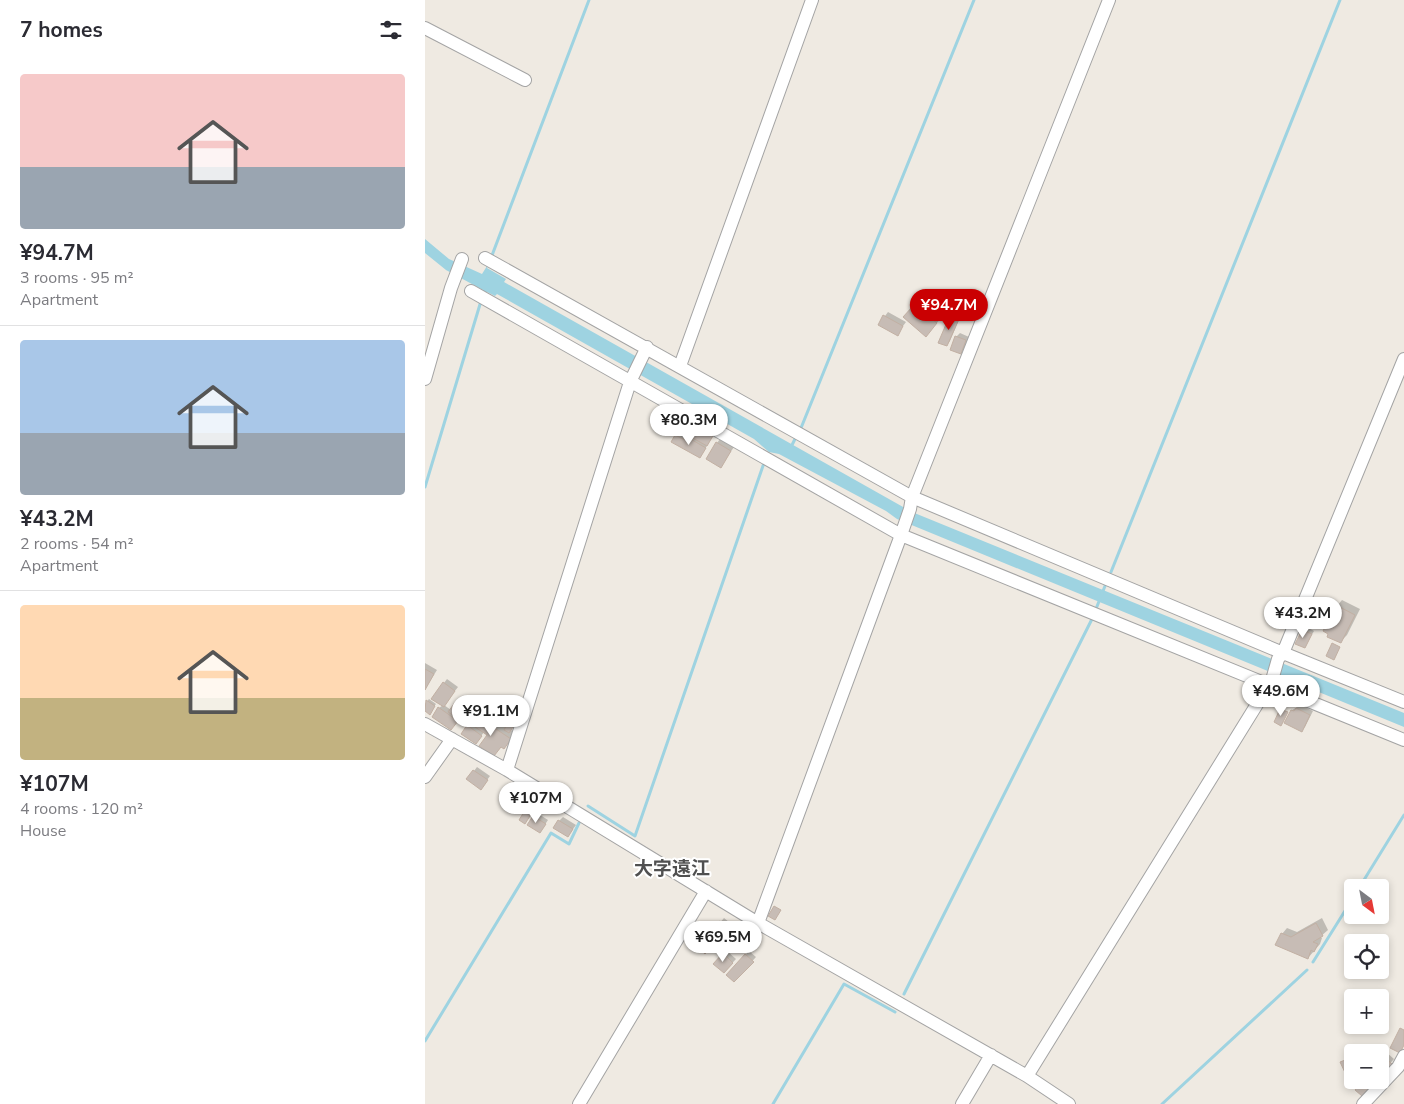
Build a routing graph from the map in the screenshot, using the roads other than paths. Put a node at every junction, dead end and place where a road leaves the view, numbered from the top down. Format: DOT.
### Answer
graph roads {
  1 [pos="812,0"];
  2 [pos="1109,0"];
  3 [pos="425,28"];
  4 [pos="525,80"];
  5 [pos="462,259"];
  6 [pos="489,260"];
  7 [pos="479,295"];
  8 [pos="645,351"];
  9 [pos="1404,359"];
  10 [pos="680,366"];
  11 [pos="632,378"];
  12 [pos="425,379"];
  13 [pos="911,503"];
  14 [pos="902,532"];
  15 [pos="1280,656"];
  16 [pos="1270,683"];
  17 [pos="1404,702"];
  18 [pos="425,724"];
  19 [pos="453,739"];
  20 [pos="1404,740"];
  21 [pos="507,770"];
  22 [pos="425,777"];
  23 [pos="706,891"];
  24 [pos="758,923"];
  25 [pos="991,1055"];
  26 [pos="1404,1056"];
  27 [pos="1027,1076"];
  28 [pos="579,1104"];
  29 [pos="962,1104"];
  30 [pos="1069,1104"];
  31 [pos="1363,1104"];
  1 -- 10 [label="street"];
  2 -- 13 [label="street"];
  3 -- 4 [label="street"];
  5 -- 12 [label="street"];
  6 -- 8 [label="street"];
  7 -- 11 [label="street"];
  8 -- 10 [label="street"];
  8 -- 11 [label="street"];
  9 -- 15 [label="street"];
  10 -- 13 [label="street"];
  11 -- 14 [label="street"];
  11 -- 21 [label="street"];
  13 -- 14 [label="street"];
  13 -- 15 [label="street"];
  14 -- 16 [label="street"];
  14 -- 24 [label="street"];
  15 -- 16 [label="street"];
  15 -- 17 [label="street"];
  16 -- 20 [label="street"];
  16 -- 27 [label="street"];
  18 -- 19 [label="street"];
  19 -- 21 [label="street"];
  19 -- 22 [label="street"];
  21 -- 23 [label="street"];
  23 -- 24 [label="street"];
  23 -- 28 [label="street"];
  24 -- 25 [label="street"];
  25 -- 27 [label="street"];
  25 -- 29 [label="street"];
  26 -- 31 [label="street"];
  27 -- 30 [label="street"];
}
